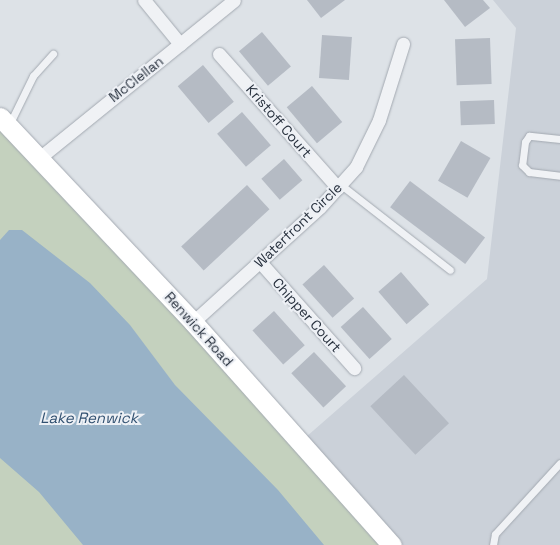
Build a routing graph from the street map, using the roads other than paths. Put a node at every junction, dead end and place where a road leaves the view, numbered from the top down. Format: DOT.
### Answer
graph roads {
  1 [pos="144,0"];
  2 [pos="234,0"];
  3 [pos="180,44"];
  4 [pos="403,44"];
  5 [pos="53,54"];
  6 [pos="219,54"];
  7 [pos="4,122"];
  8 [pos="560,139"];
  9 [pos="38,159"];
  10 [pos="560,176"];
  11 [pos="340,186"];
  12 [pos="260,262"];
  13 [pos="450,270"];
  14 [pos="193,322"];
  15 [pos="354,368"];
  16 [pos="560,463"];
  17 [pos="392,545"];
  18 [pos="493,545"];
  1 -- 3 [label="street"];
  2 -- 3 [label="street, McClellan"];
  3 -- 9 [label="street, McClellan"];
  4 -- 11 [label="street, Waterfront Circle"];
  5 -- 7 [label="lane"];
  6 -- 11 [label="street, Kristoff Court"];
  7 -- 9 [label="street, Renwick Road"];
  8 -- 10 [label="lane"];
  9 -- 14 [label="street, Renwick Road"];
  11 -- 12 [label="street, Waterfront Circle"];
  11 -- 13 [label="lane"];
  12 -- 14 [label="street, Waterfront Circle"];
  12 -- 15 [label="street, Chipper Court"];
  14 -- 17 [label="street, Renwick Road"];
  16 -- 18 [label="lane"];
}
